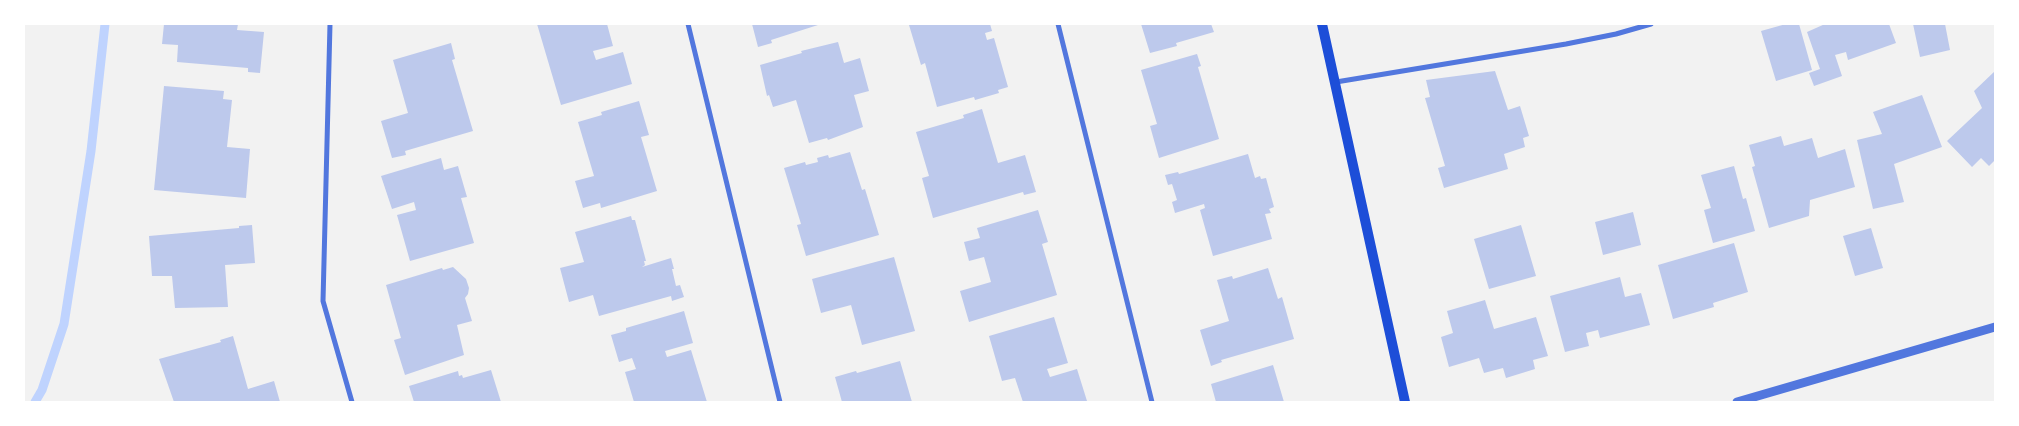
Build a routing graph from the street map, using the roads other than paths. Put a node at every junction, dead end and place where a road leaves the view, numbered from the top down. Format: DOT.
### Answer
graph roads {
  1 [pos="330,24"];
  2 [pos="688,24"];
  3 [pos="1058,24"];
  4 [pos="1322,24"];
  5 [pos="1651,24"];
  6 [pos="1336,82"];
  7 [pos="1995,327"];
  8 [pos="352,402"];
  9 [pos="780,402"];
  10 [pos="1152,402"];
  11 [pos="1405,402"];
  12 [pos="1737,402"];
  1 -- 8 [label="street"];
  2 -- 9 [label="street"];
  3 -- 10 [label="street"];
  4 -- 6 [label="main road"];
  5 -- 6 [label="street"];
  6 -- 11 [label="main road"];
  7 -- 12 [label="street"];
}
